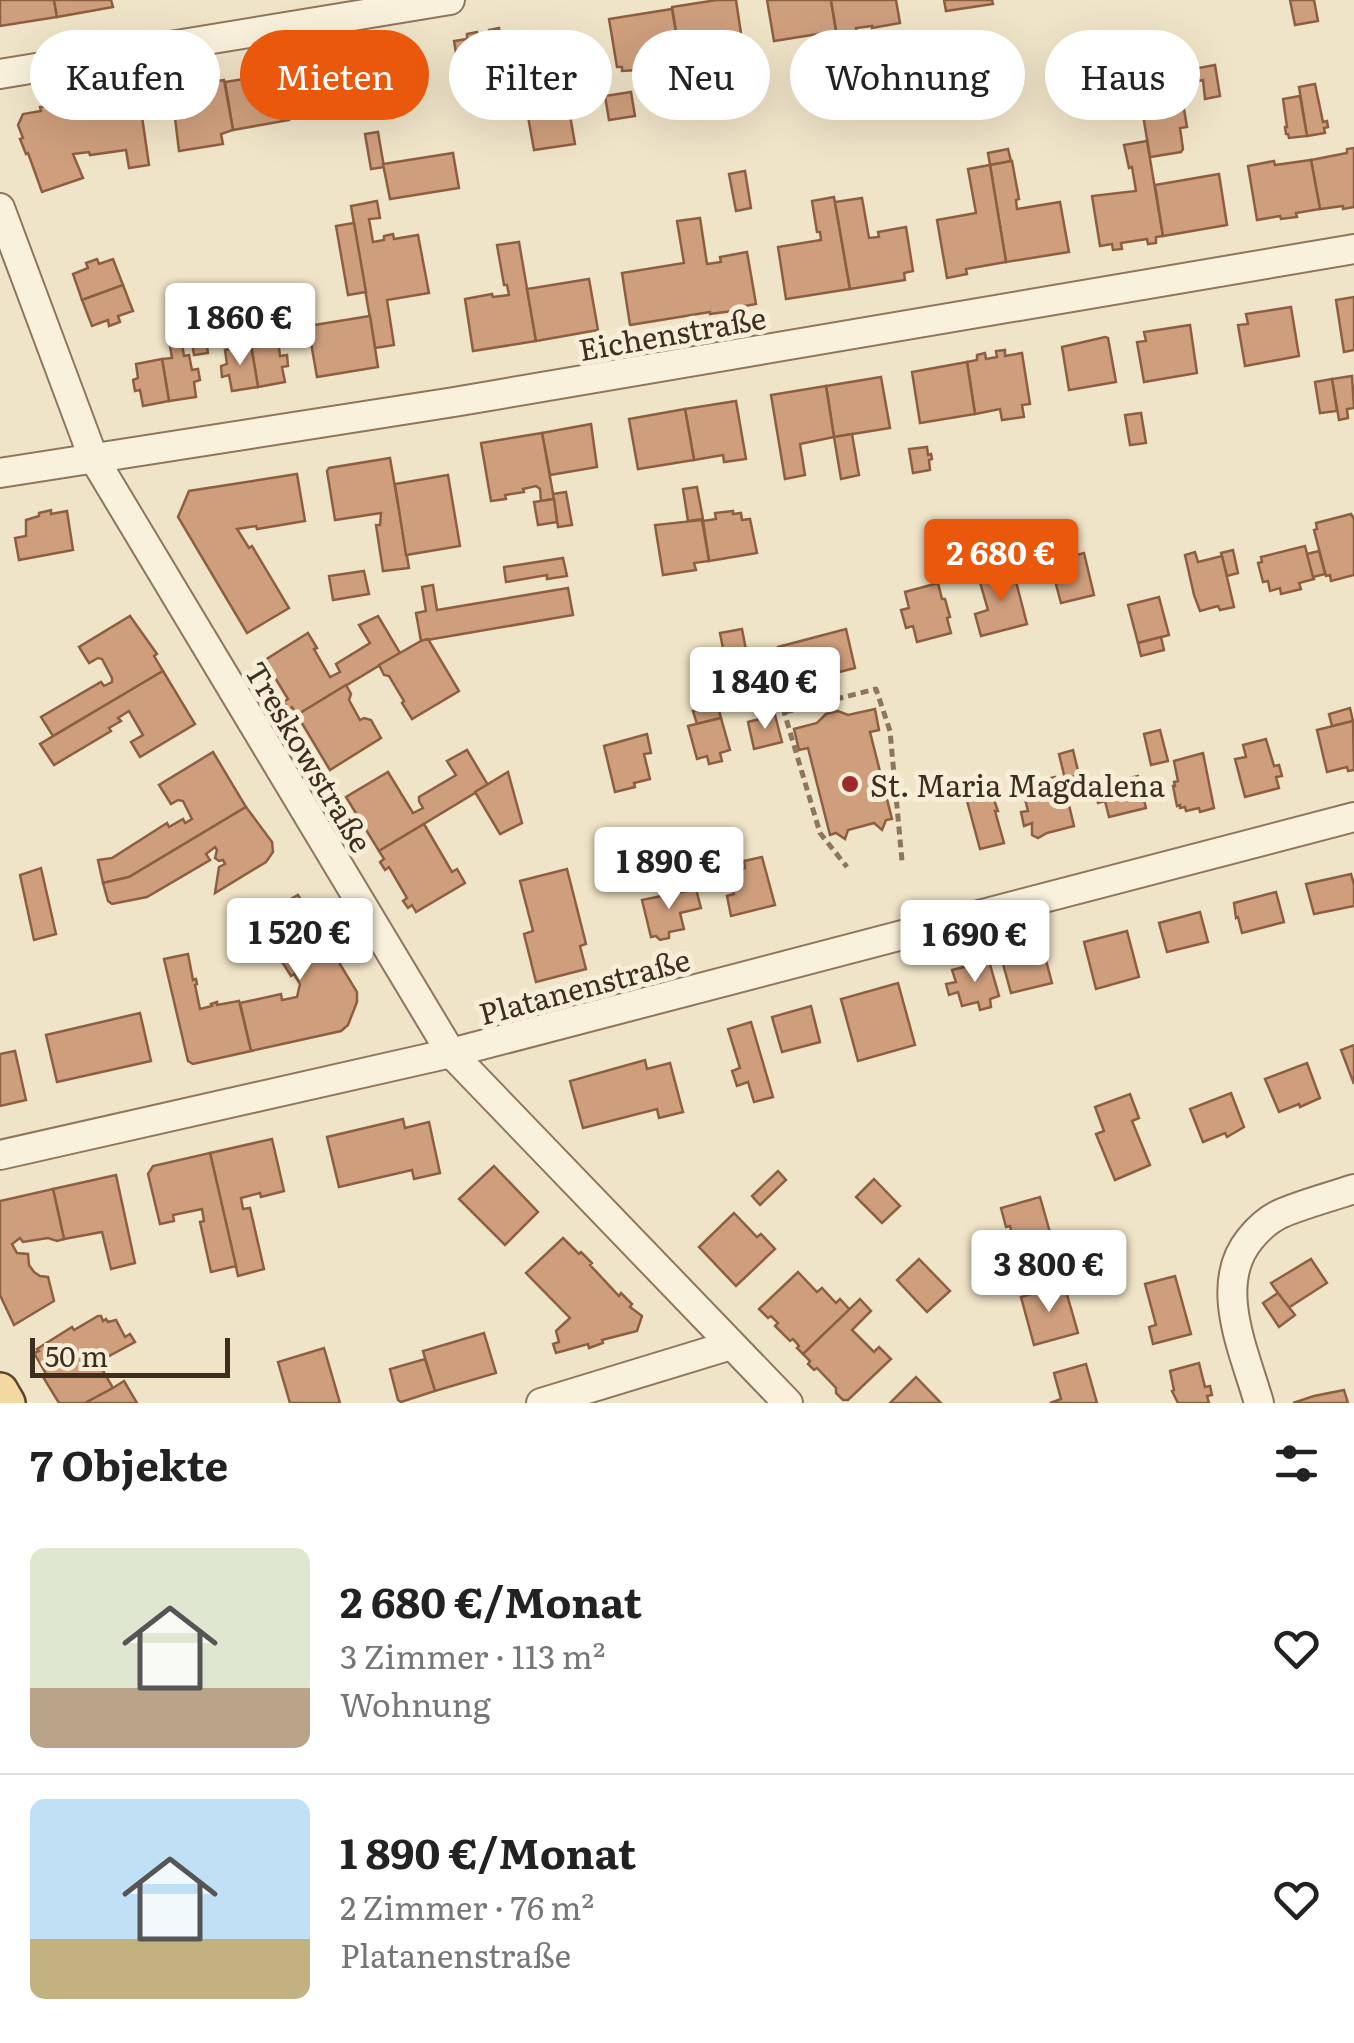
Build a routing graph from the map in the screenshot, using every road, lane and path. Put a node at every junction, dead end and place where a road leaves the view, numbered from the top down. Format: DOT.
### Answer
graph roads {
  1 [pos="450,0"];
  2 [pos="0,74"];
  3 [pos="0,208"];
  4 [pos="1354,249"];
  5 [pos="93,457"];
  6 [pos="0,473"];
  7 [pos="768,658"];
  8 [pos="785,712"];
  9 [pos="1354,817"];
  10 [pos="902,861"];
  11 [pos="847,867"];
  12 [pos="451,1053"];
  13 [pos="0,1154"];
  14 [pos="1354,1188"];
  15 [pos="731,1345"];
  16 [pos="0,1392"];
  17 [pos="6,1403"];
  18 [pos="541,1403"];
  19 [pos="788,1403"];
  20 [pos="1259,1403"];
  1 -- 2 [label="street"];
  3 -- 5 [label="street, Treskowstraße"];
  4 -- 5 [label="street, Eichenstraße"];
  5 -- 6 [label="street, Eichenstraße"];
  5 -- 12 [label="street, Treskowstraße"];
  7 -- 8 [label="path"];
  8 -- 10 [label="path"];
  8 -- 11 [label="path"];
  9 -- 12 [label="street, Platanenstraße"];
  12 -- 13 [label="street, Platanenstraße"];
  12 -- 15 [label="street, Treskowstraße"];
  14 -- 20 [label="street"];
  15 -- 18 [label="street"];
  15 -- 19 [label="street, Treskowstraße"];
  16 -- 17 [label="main road"];
}
